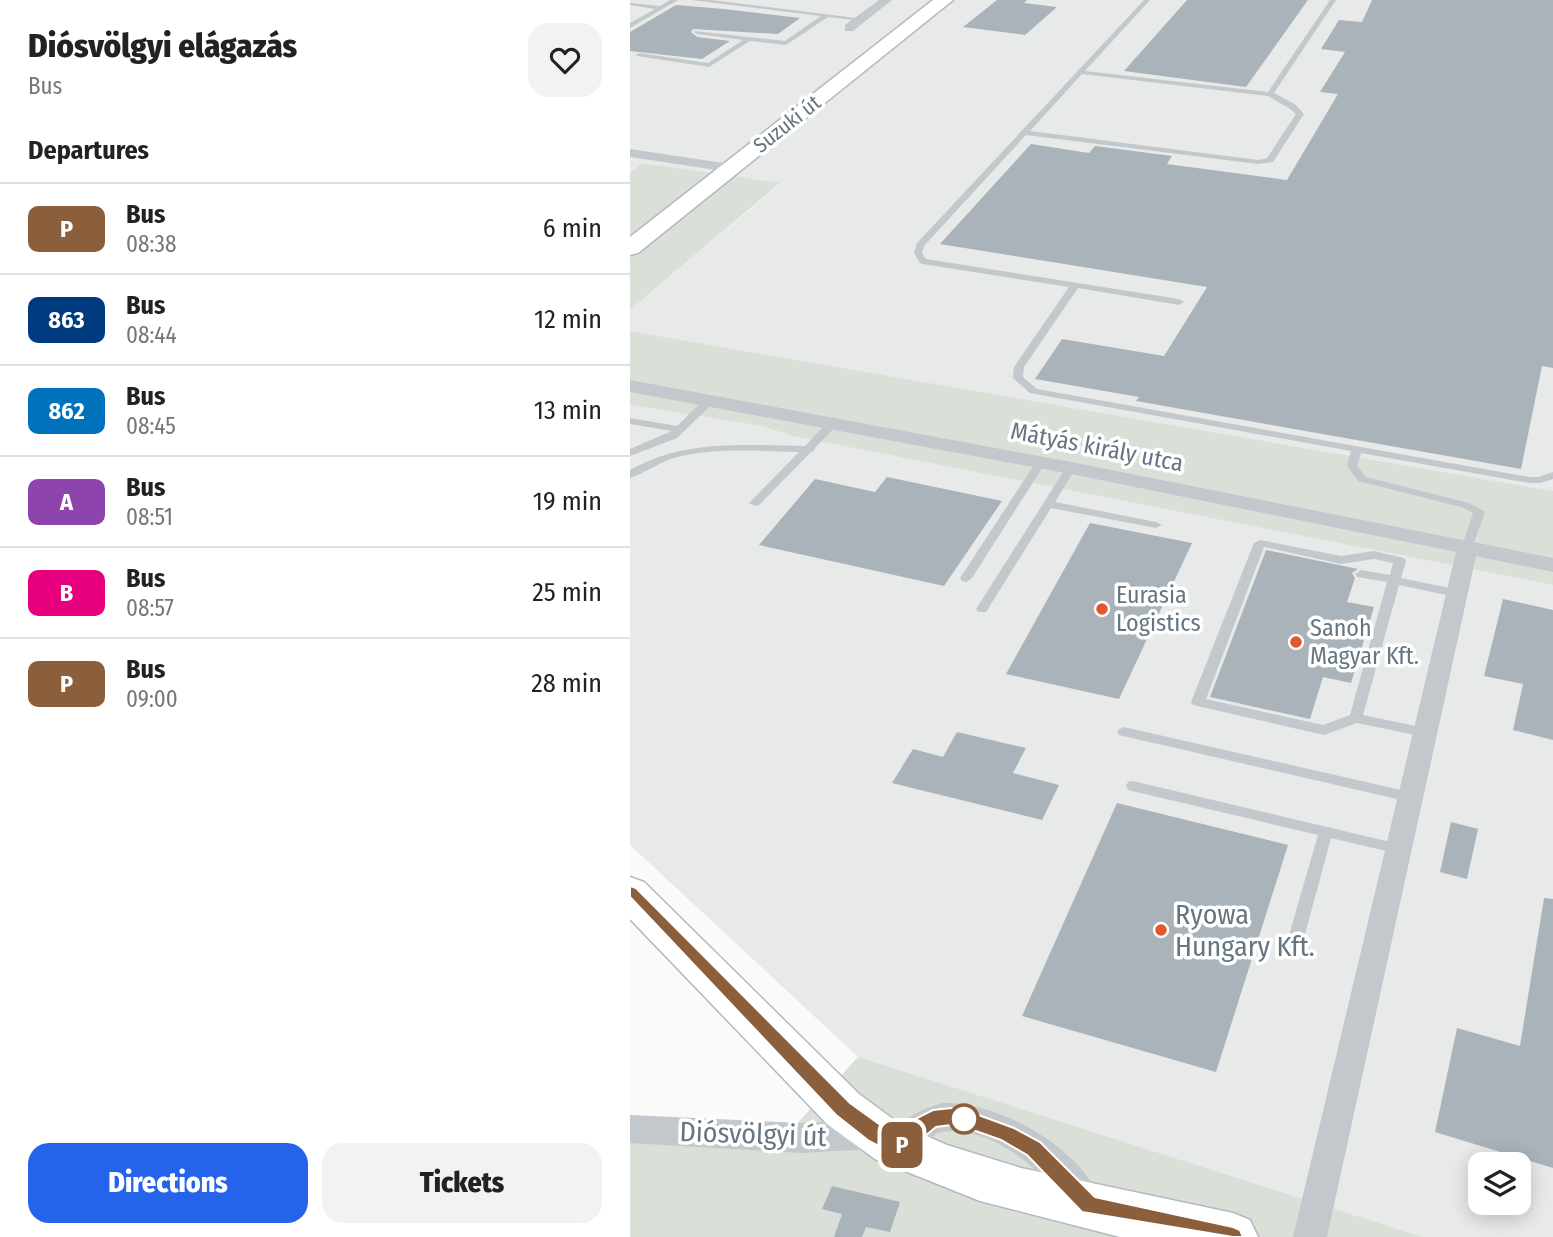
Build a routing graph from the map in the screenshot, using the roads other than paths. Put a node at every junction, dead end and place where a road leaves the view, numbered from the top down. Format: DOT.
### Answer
graph roads {
  1 [pos="675,0"];
  2 [pos="694,0"];
  3 [pos="944,0"];
  4 [pos="1147,0"];
  5 [pos="1333,0"];
  6 [pos="884,1"];
  7 [pos="632,4"];
  8 [pos="660,8"];
  9 [pos="827,15"];
  10 [pos="861,19"];
  11 [pos="630,26"];
  12 [pos="849,28"];
  13 [pos="696,32"];
  14 [pos="748,38"];
  15 [pos="639,55"];
  16 [pos="1080,72"];
  17 [pos="1269,94"];
  18 [pos="1023,132"];
  19 [pos="630,153"];
  20 [pos="730,168"];
  21 [pos="630,248"];
  22 [pos="1074,287"];
  23 [pos="1179,302"];
  24 [pos="630,386"];
  25 [pos="711,399"];
  26 [pos="630,421"];
  27 [pos="833,423"];
  28 [pos="681,430"];
  29 [pos="810,449"];
  30 [pos="1357,450"];
  31 [pos="630,453"];
  32 [pos="1041,462"];
  33 [pos="1071,468"];
  34 [pos="630,475"];
  35 [pos="1553,475"];
  36 [pos="755,503"];
  37 [pos="1048,504"];
  38 [pos="1156,525"];
  39 [pos="1466,549"];
  40 [pos="1553,565"];
  41 [pos="1361,574"];
  42 [pos="966,578"];
  43 [pos="1394,580"];
  44 [pos="1456,593"];
  45 [pos="982,609"];
  46 [pos="1356,718"];
  47 [pos="1124,732"];
  48 [pos="1425,732"];
  49 [pos="1133,786"];
  50 [pos="1410,797"];
  51 [pos="1326,832"];
  52 [pos="1399,849"];
  53 [pos="630,893"];
  54 [pos="1293,949"];
  55 [pos="630,1129"];
  56 [pos="888,1142"];
  57 [pos="1233,1237"];
  58 [pos="1310,1237"];
  1 -- 8 [label="lane"];
  2 -- 9 [label="lane"];
  3 -- 20 [label="main road, Suzuki út"];
  4 -- 16 [label="lane"];
  5 -- 17 [label="lane"];
  6 -- 10 [label="street"];
  7 -- 8 [label="lane"];
  8 -- 11 [label="lane"];
  9 -- 10 [label="lane"];
  9 -- 14 [label="lane"];
  10 -- 12 [label="street"];
  13 -- 14 [label="lane"];
  14 -- 15 [label="lane"];
  16 -- 17 [label="lane"];
  16 -- 18 [label="lane"];
  17 -- 18 [label="lane"];
  18 -- 22 [label="lane"];
  19 -- 20 [label="street"];
  20 -- 21 [label="main road, Suzuki út"];
  22 -- 23 [label="lane"];
  22 -- 30 [label="lane"];
  24 -- 25 [label="street, Mátyás király utca"];
  25 -- 27 [label="street, Mátyás király utca"];
  25 -- 28 [label="lane"];
  26 -- 28 [label="lane"];
  27 -- 29 [label="lane"];
  27 -- 32 [label="street, Mátyás király utca"];
  28 -- 31 [label="lane"];
  29 -- 34 [label="lane"];
  29 -- 36 [label="lane"];
  30 -- 35 [label="lane"];
  30 -- 39 [label="lane"];
  32 -- 33 [label="street, Mátyás király utca"];
  32 -- 42 [label="lane"];
  33 -- 37 [label="lane"];
  33 -- 39 [label="street, Mátyás király utca"];
  37 -- 38 [label="lane"];
  37 -- 45 [label="lane"];
  39 -- 40 [label="street, Mátyás király utca"];
  39 -- 44 [label="street"];
  41 -- 43 [label="lane"];
  43 -- 44 [label="lane"];
  43 -- 46 [label="lane"];
  43 -- 46 [label="lane"];
  44 -- 48 [label="street"];
  46 -- 48 [label="lane"];
  47 -- 50 [label="lane"];
  48 -- 50 [label="street"];
  49 -- 51 [label="lane"];
  50 -- 52 [label="street"];
  51 -- 52 [label="lane"];
  51 -- 54 [label="lane"];
  52 -- 58 [label="street"];
  53 -- 56 [label="main road"];
  55 -- 56 [label="street, Diósvölgyi út"];
  56 -- 57 [label="main road"];
}
